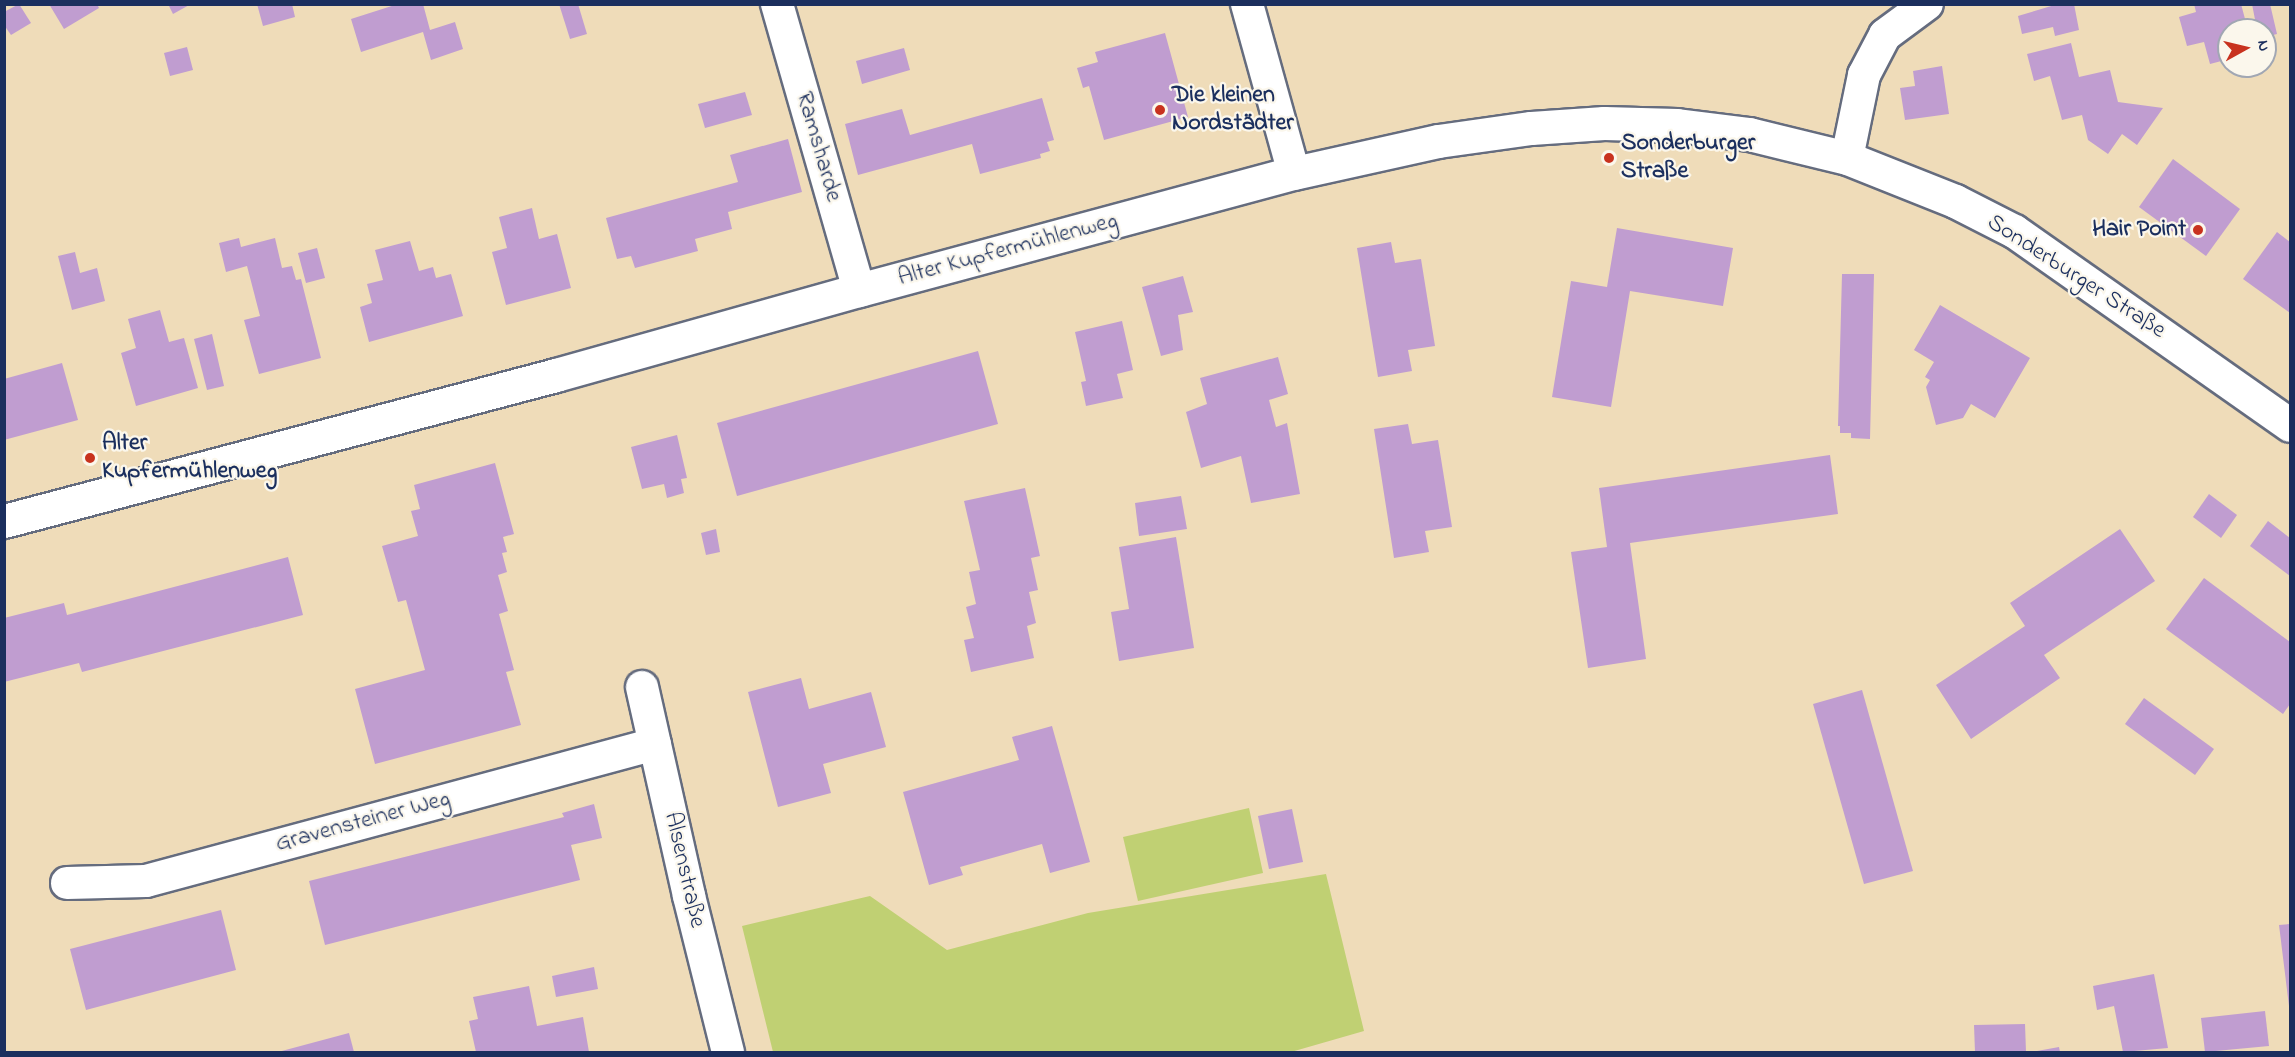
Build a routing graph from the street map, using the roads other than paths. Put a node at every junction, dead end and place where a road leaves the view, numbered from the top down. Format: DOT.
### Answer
graph roads {
  1 [pos="777,4"];
  2 [pos="1247,4"];
  3 [pos="1928,4"];
  4 [pos="1847,158"];
  5 [pos="1294,173"];
  6 [pos="859,290"];
  7 [pos="2290,425"];
  8 [pos="4,521"];
  9 [pos="642,687"];
  10 [pos="655,744"];
  11 [pos="67,883"];
  12 [pos="728,1053"];
  1 -- 6 [label="street, Ramsharde"];
  2 -- 5 [label="street"];
  3 -- 4 [label="street"];
  4 -- 5 [label="street, Alter Kupfermühlenweg"];
  4 -- 7 [label="street, Sonderburger Straße"];
  5 -- 6 [label="street, Alter Kupfermühlenweg"];
  6 -- 8 [label="street, Alter Kupfermühlenweg"];
  9 -- 10 [label="street, Alsenstraße"];
  10 -- 11 [label="street, Gravensteiner Weg"];
  10 -- 12 [label="street, Alsenstraße"];
}
